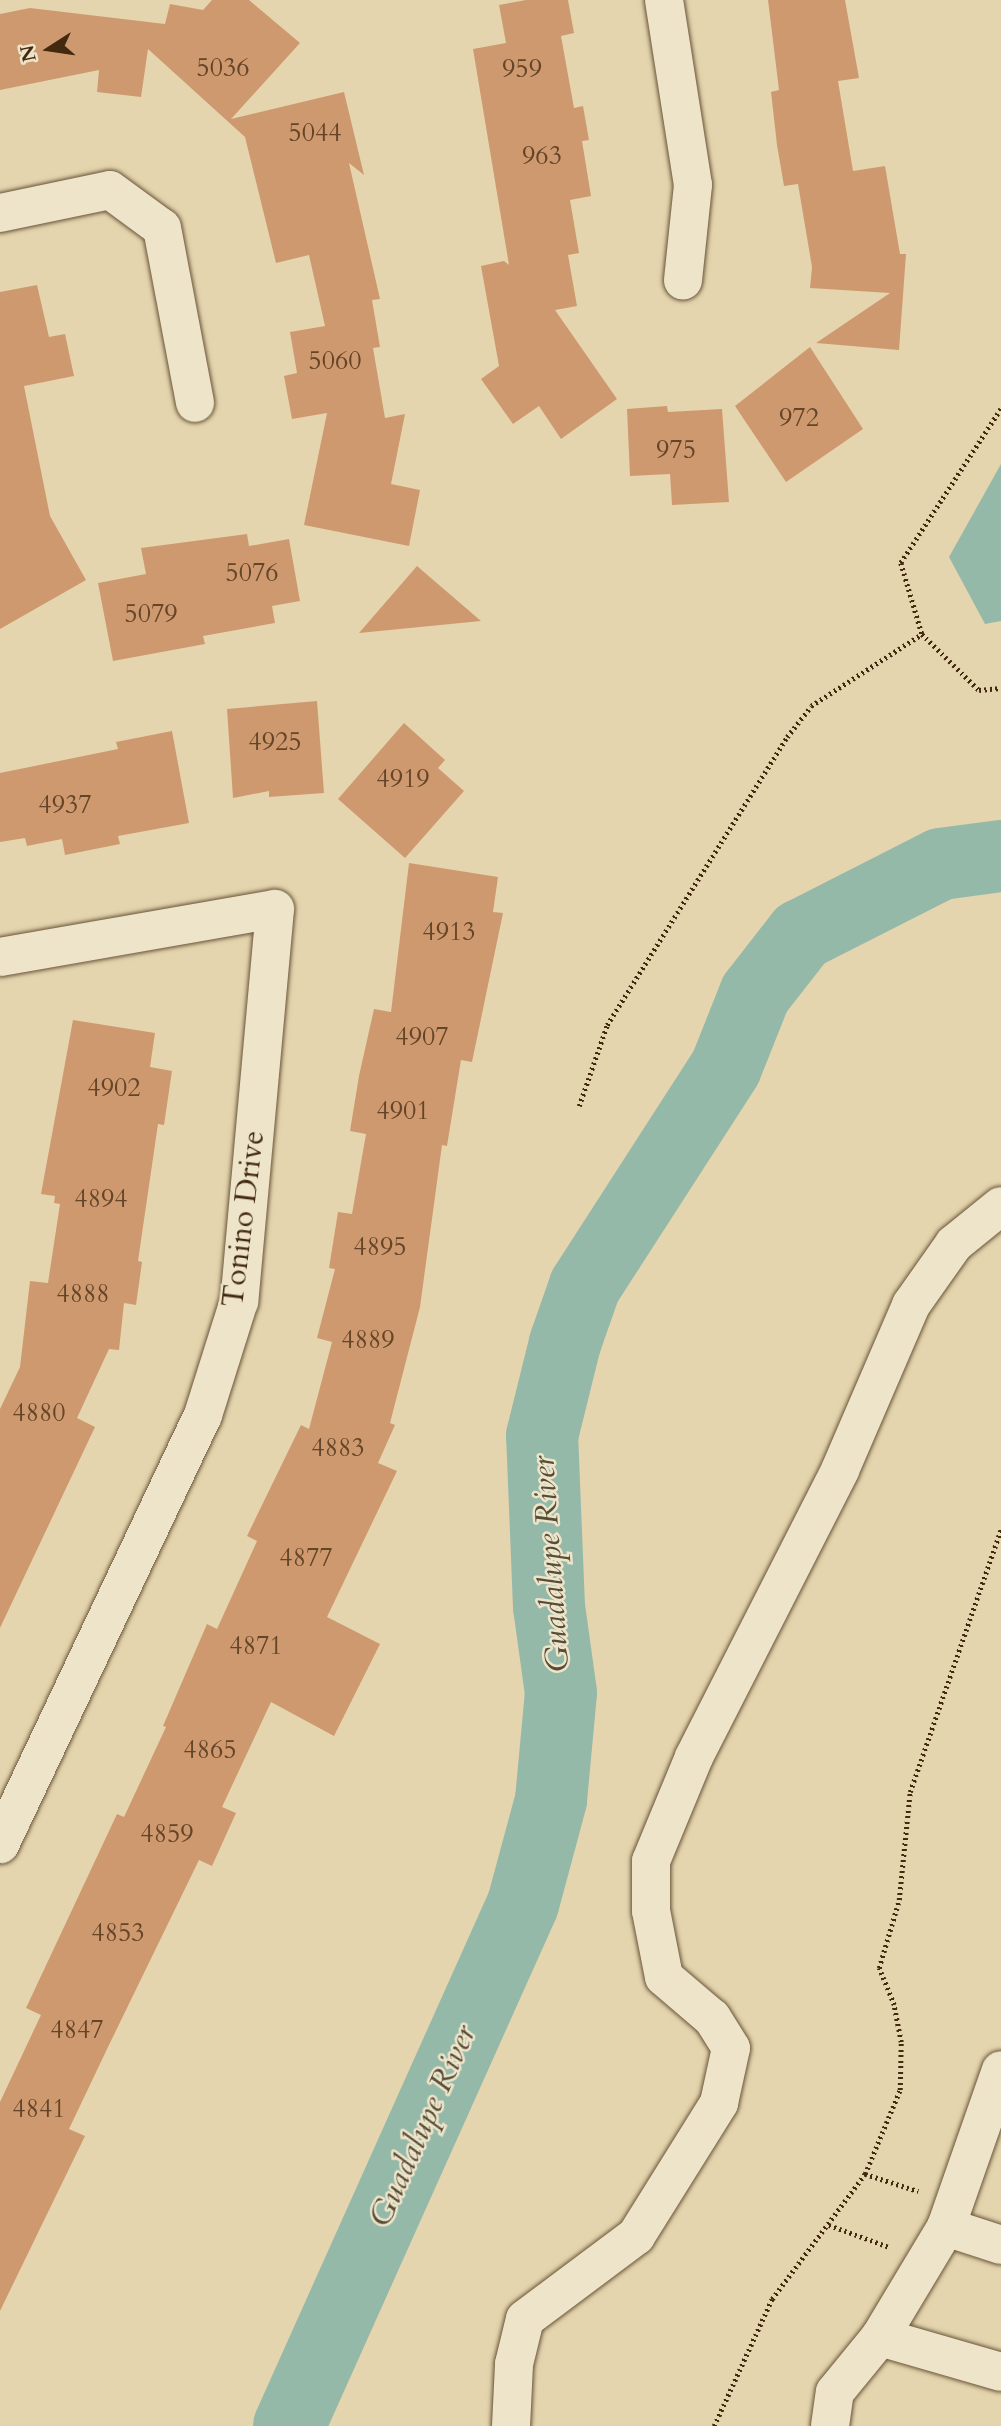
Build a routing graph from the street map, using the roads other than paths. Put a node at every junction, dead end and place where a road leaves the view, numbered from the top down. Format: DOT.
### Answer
graph roads {
  1 [pos="664,0"];
  2 [pos="0,213"];
  3 [pos="683,280"];
  4 [pos="195,403"];
  5 [pos="0,957"];
  6 [pos="1001,1206"];
  7 [pos="0,1844"];
  8 [pos="1001,2070"];
  9 [pos="946,2227"];
  10 [pos="1001,2245"];
  11 [pos="880,2337"];
  12 [pos="1001,2372"];
  13 [pos="511,2426"];
  14 [pos="830,2426"];
  1 -- 3 [label="street"];
  2 -- 4 [label="street"];
  5 -- 7 [label="street, Tonino Drive"];
  6 -- 13 [label="street"];
  8 -- 9 [label="street"];
  9 -- 10 [label="street"];
  9 -- 11 [label="street"];
  11 -- 12 [label="street"];
  11 -- 14 [label="street"];
}
